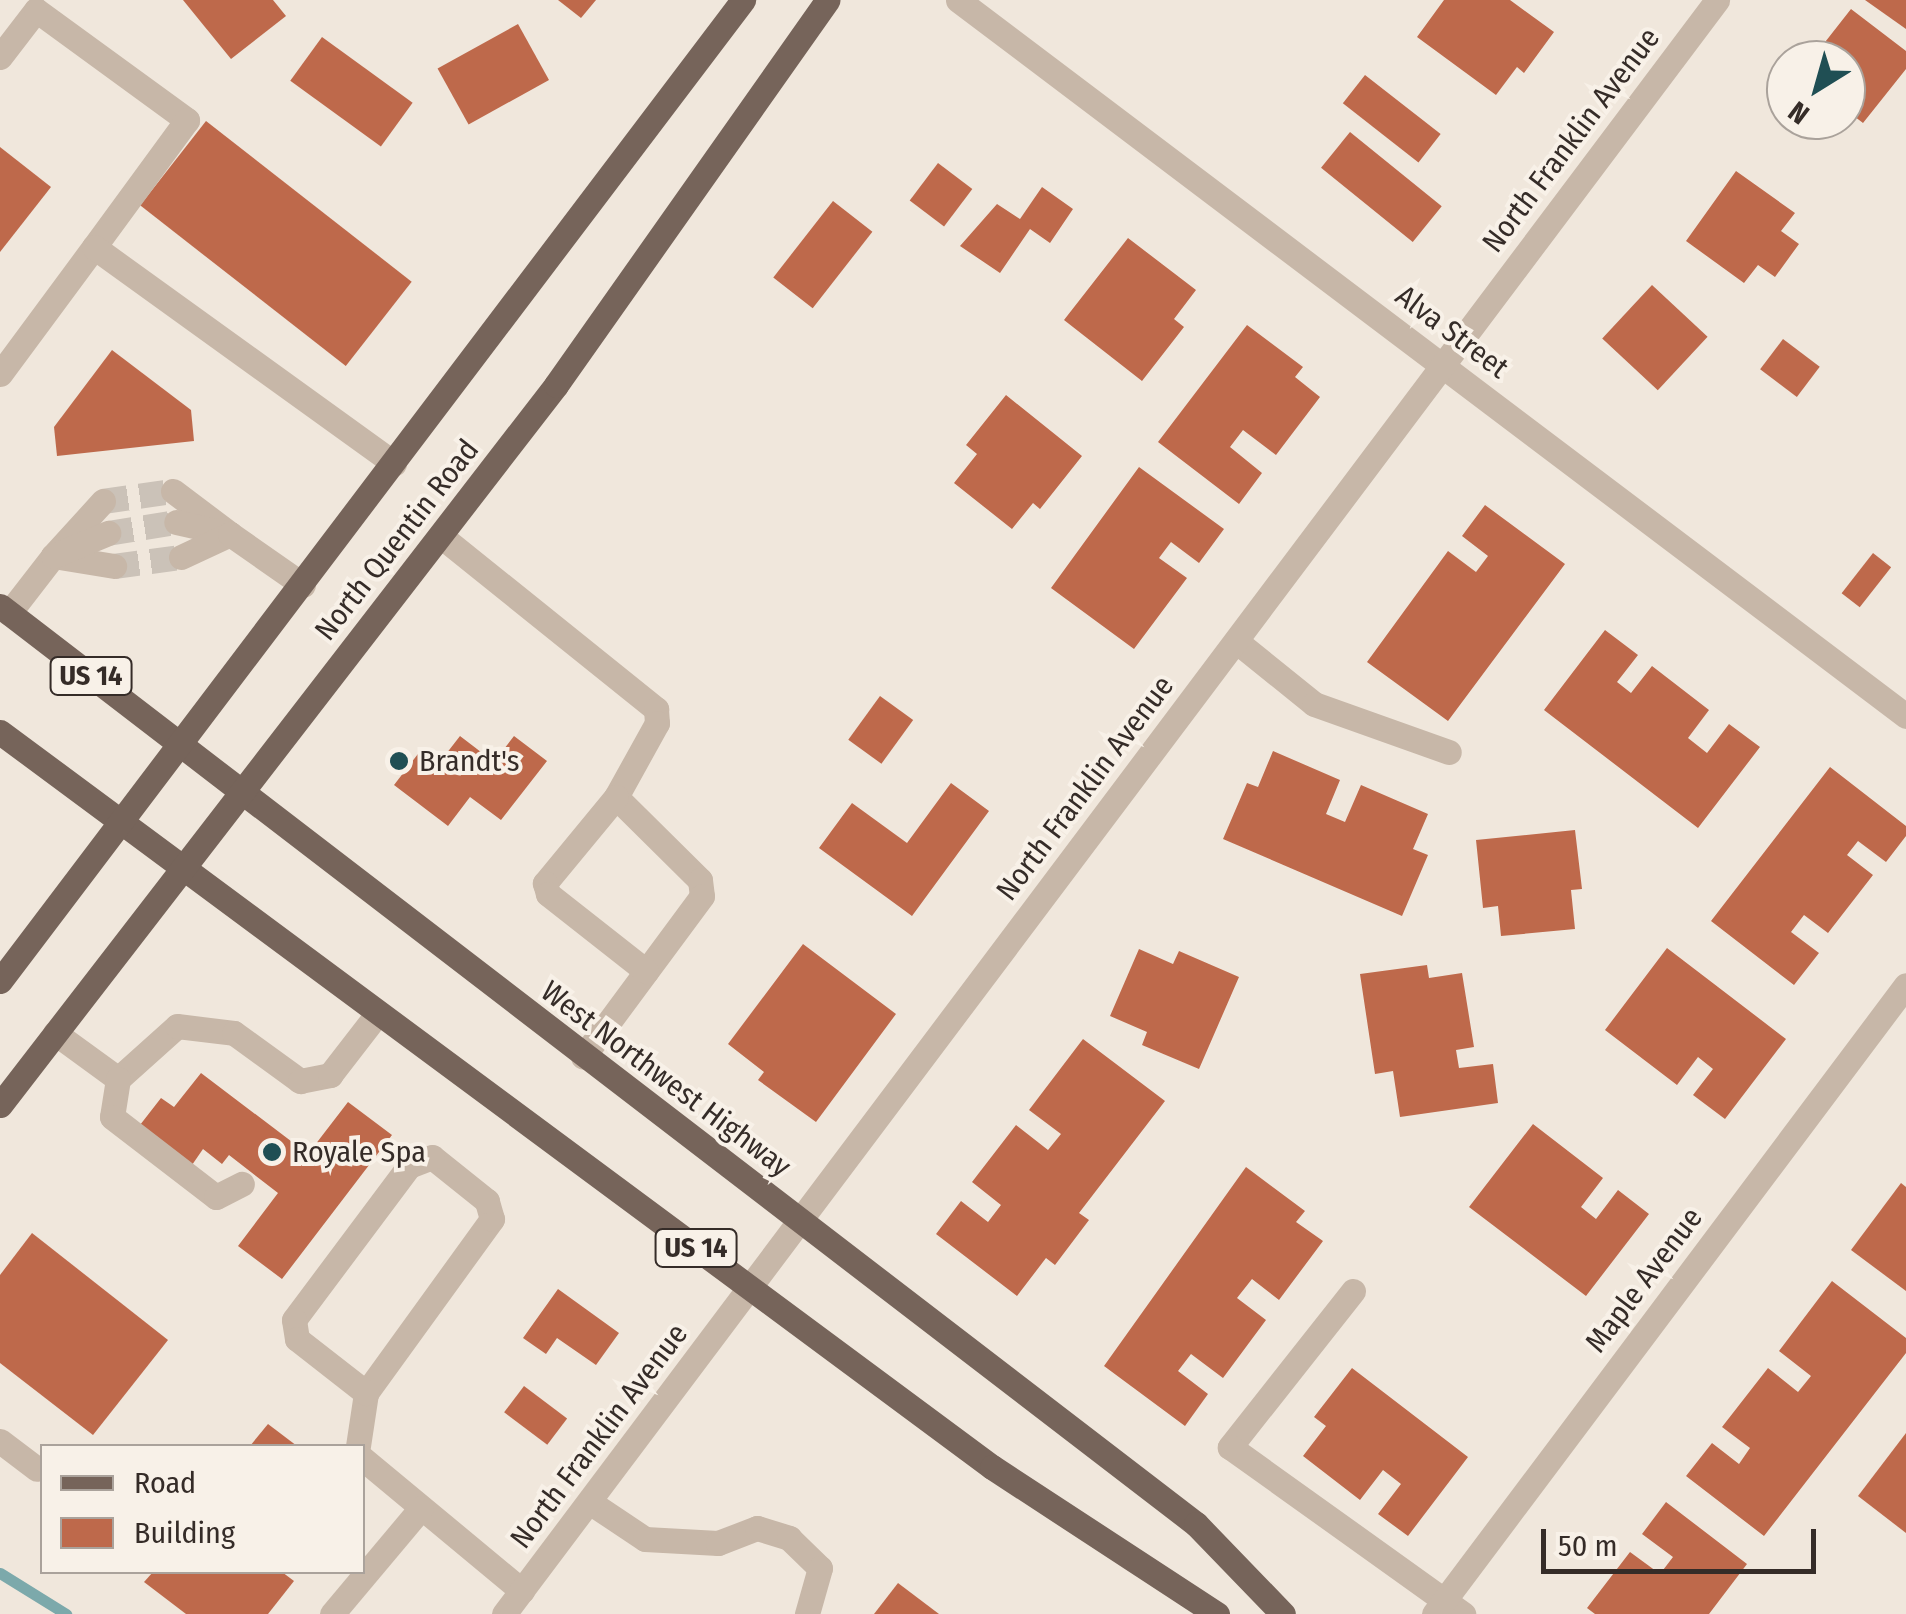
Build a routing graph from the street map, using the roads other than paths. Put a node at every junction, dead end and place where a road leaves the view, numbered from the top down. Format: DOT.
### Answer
graph roads {
  1 [pos="743,0"];
  2 [pos="828,0"];
  3 [pos="958,0"];
  4 [pos="1717,0"];
  5 [pos="0,57"];
  6 [pos="94,247"];
  7 [pos="1442,365"];
  8 [pos="0,374"];
  9 [pos="394,463"];
  10 [pos="172,491"];
  11 [pos="104,501"];
  12 [pos="176,522"];
  13 [pos="108,533"];
  14 [pos="230,534"];
  15 [pos="442,537"];
  16 [pos="53,556"];
  17 [pos="181,557"];
  18 [pos="114,566"];
  19 [pos="303,585"];
  20 [pos="5,610"];
  21 [pos="1236,640"];
  22 [pos="1906,716"];
  23 [pos="0,732"];
  24 [pos="182,747"];
  25 [pos="1449,752"];
  26 [pos="243,794"];
  27 [pos="616,797"];
  28 [pos="119,824"];
  29 [pos="183,871"];
  30 [pos="646,971"];
  31 [pos="0,981"];
  32 [pos="1906,985"];
  33 [pos="378,1013"];
  34 [pos="56,1033"];
  35 [pos="583,1057"];
  36 [pos="118,1079"];
  37 [pos="0,1105"];
  38 [pos="242,1184"];
  39 [pos="802,1222"];
  40 [pos="751,1288"];
  41 [pos="1353,1291"];
  42 [pos="366,1393"];
  43 [pos="0,1441"];
  44 [pos="358,1444"];
  45 [pos="365,1461"];
  46 [pos="37,1469"];
  47 [pos="591,1503"];
  48 [pos="420,1508"];
  49 [pos="522,1591"];
  50 [pos="1448,1609"];
  51 [pos="332,1614"];
  52 [pos="504,1614"];
  53 [pos="807,1614"];
  54 [pos="1217,1614"];
  55 [pos="1283,1614"];
  1 -- 9 [label="main road, North Quentin Road"];
  2 -- 15 [label="main road, North Quentin Road"];
  3 -- 7 [label="street, Alva Street"];
  4 -- 7 [label="street, North Franklin Avenue"];
  5 -- 6 [label="street"];
  6 -- 8 [label="street"];
  6 -- 9 [label="street"];
  7 -- 21 [label="street, North Franklin Avenue"];
  7 -- 22 [label="street, Alva Street"];
  9 -- 19 [label="main road, North Quentin Road"];
  10 -- 14 [label="street"];
  11 -- 16 [label="street"];
  12 -- 14 [label="street"];
  13 -- 16 [label="street"];
  14 -- 17 [label="street"];
  14 -- 19 [label="street"];
  15 -- 26 [label="main road, North Quentin Road"];
  15 -- 27 [label="street"];
  16 -- 18 [label="street"];
  16 -- 20 [label="street"];
  19 -- 24 [label="main road, North Quentin Road"];
  20 -- 24 [label="main road, West Northwest Highway / US 14"];
  21 -- 25 [label="street"];
  21 -- 39 [label="street, North Franklin Avenue"];
  23 -- 28 [label="main road, US 14"];
  24 -- 26 [label="main road, West Northwest Highway / US 14"];
  24 -- 28 [label="main road, North Quentin Road"];
  26 -- 29 [label="main road, North Quentin Road"];
  26 -- 35 [label="main road, West Northwest Highway / US 14"];
  27 -- 30 [label="street"];
  27 -- 30 [label="street"];
  28 -- 29 [label="main road, US 14"];
  28 -- 31 [label="main road, North Quentin Road"];
  29 -- 33 [label="main road, US 14"];
  29 -- 34 [label="main road, North Quentin Road"];
  30 -- 35 [label="street"];
  32 -- 50 [label="street, Maple Avenue"];
  33 -- 36 [label="street"];
  33 -- 40 [label="main road, US 14"];
  34 -- 36 [label="street"];
  34 -- 37 [label="main road, North Quentin Road"];
  35 -- 39 [label="main road, West Northwest Highway / US 14"];
  36 -- 38 [label="street"];
  39 -- 40 [label="street, North Franklin Avenue"];
  39 -- 55 [label="main road, West Northwest Highway / US 14"];
  40 -- 47 [label="street, North Franklin Avenue"];
  40 -- 54 [label="main road, US 14"];
  41 -- 50 [label="street"];
  42 -- 42 [label="street"];
  42 -- 44 [label="street"];
  43 -- 46 [label="street"];
  45 -- 48 [label="street"];
  47 -- 49 [label="street, North Franklin Avenue"];
  47 -- 53 [label="street"];
  48 -- 49 [label="street"];
  48 -- 51 [label="street"];
  49 -- 52 [label="street, North Franklin Avenue"];
}
